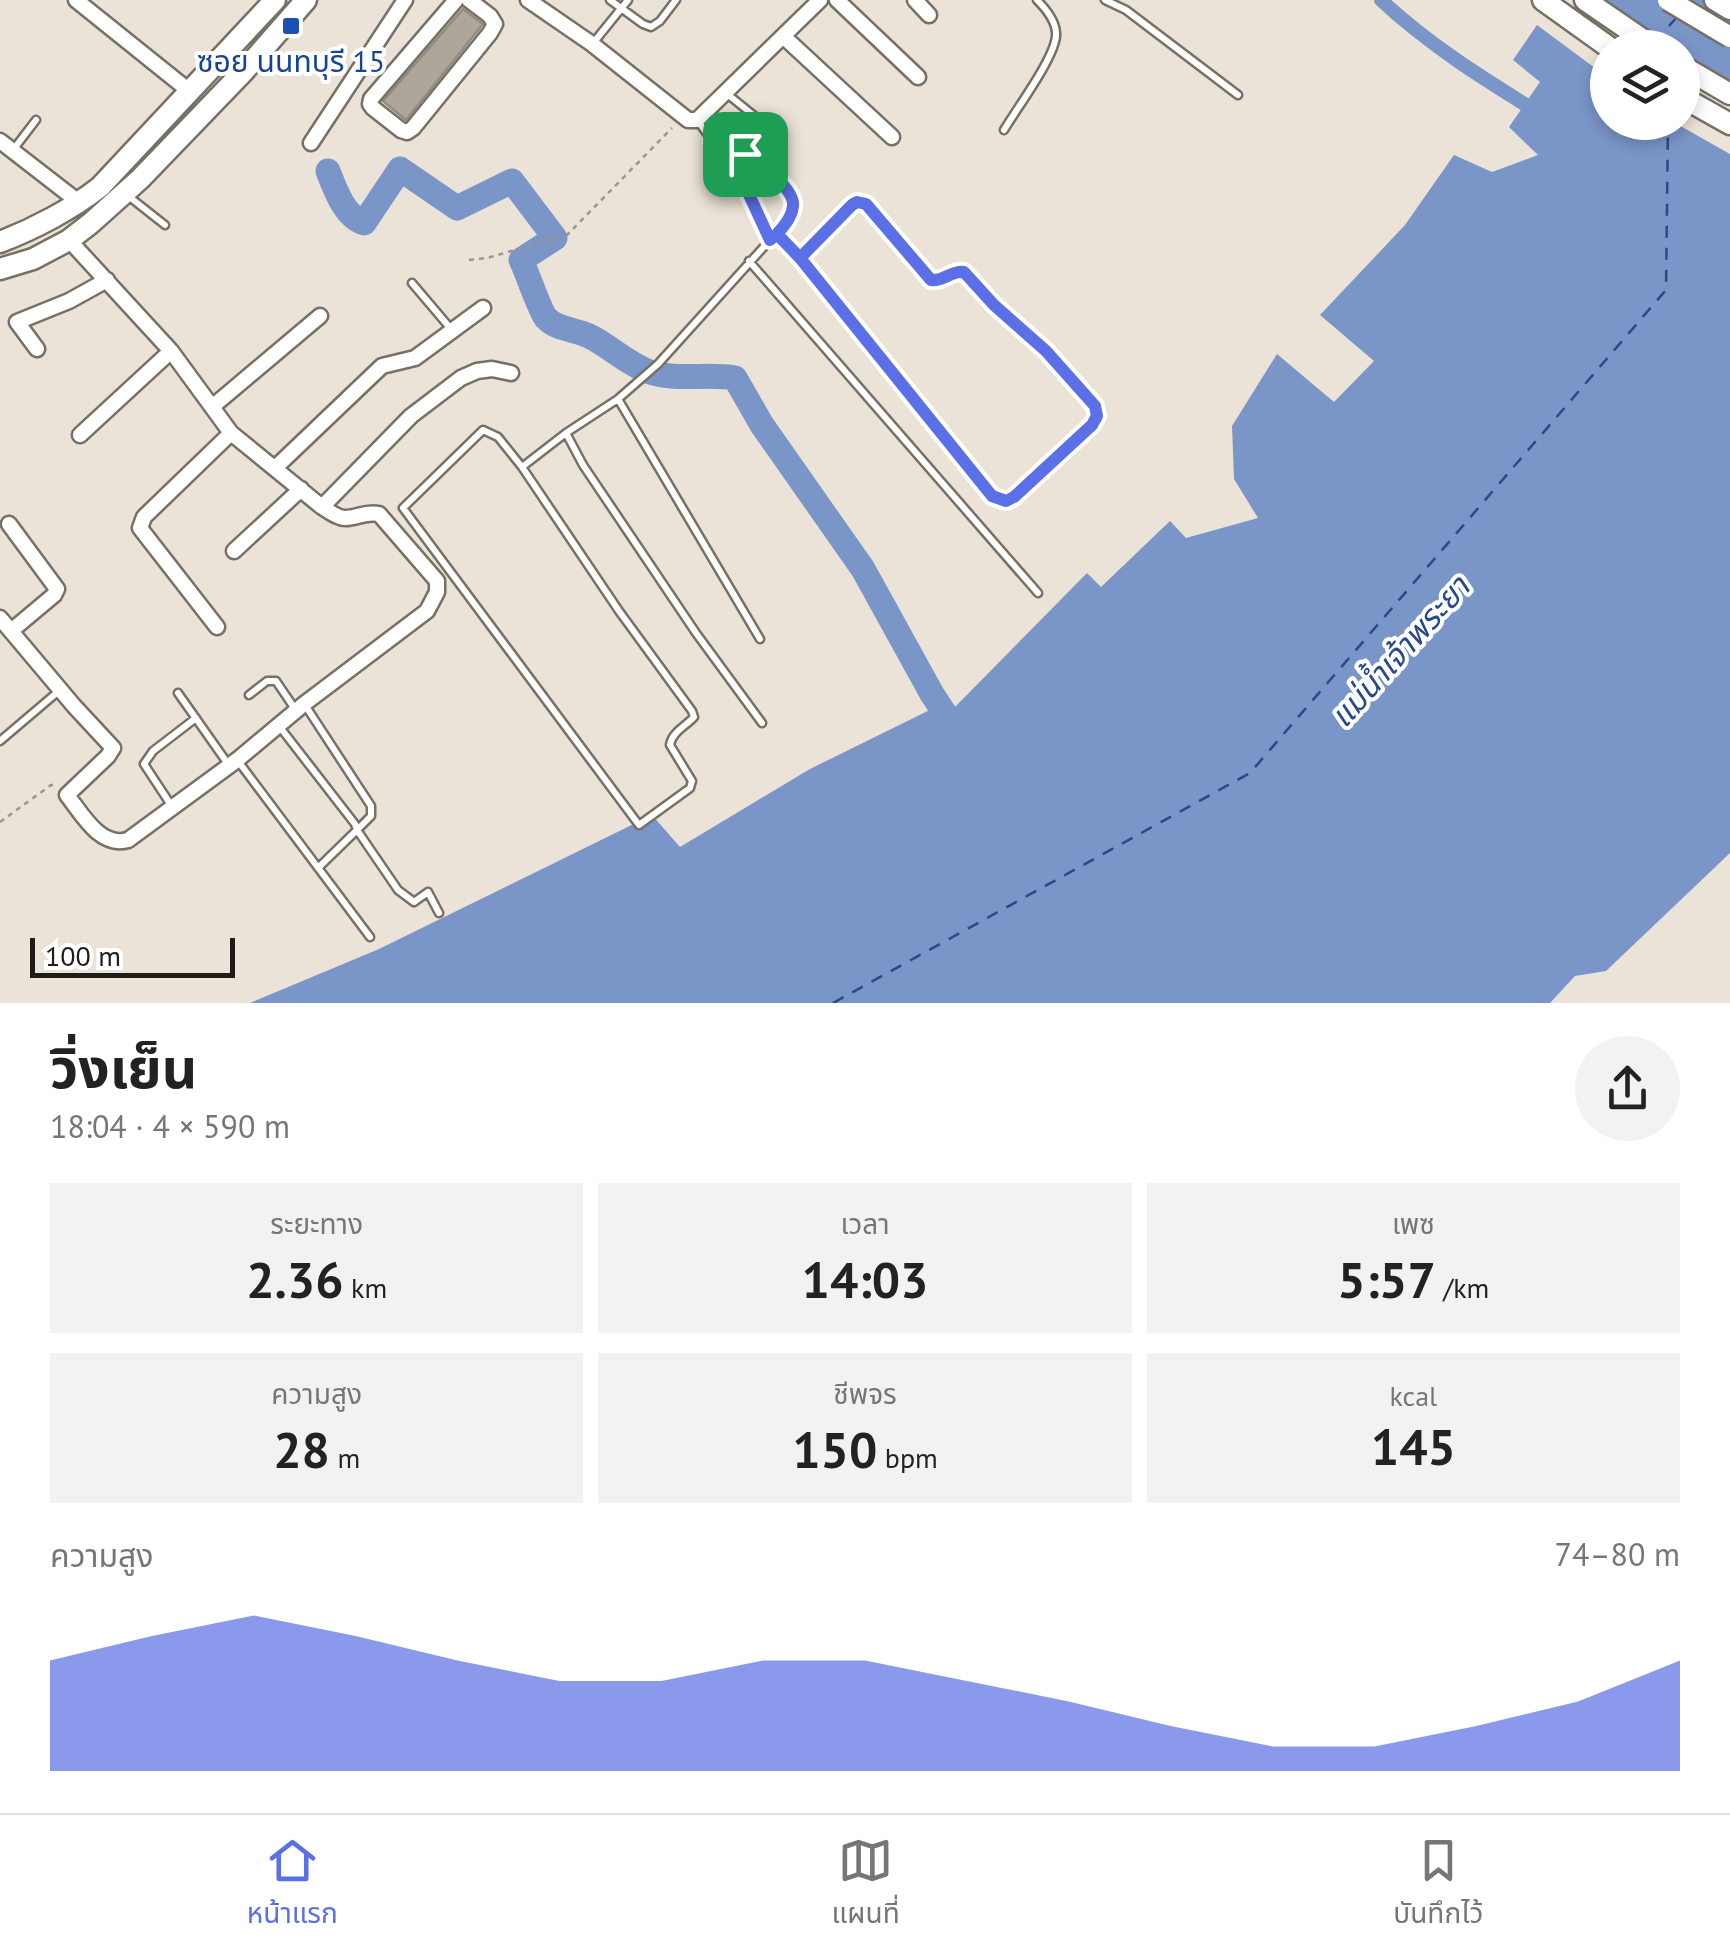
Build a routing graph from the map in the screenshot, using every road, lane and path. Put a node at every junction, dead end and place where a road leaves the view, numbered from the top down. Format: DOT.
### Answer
graph roads {
  1 [pos="76,0"];
  2 [pos="306,0"];
  3 [pos="406,0"];
  4 [pos="456,0"];
  5 [pos="469,0"];
  6 [pos="528,0"];
  7 [pos="610,0"];
  8 [pos="628,0"];
  9 [pos="676,0"];
  10 [pos="820,0"];
  11 [pos="838,0"];
  12 [pos="915,0"];
  13 [pos="1038,0"];
  14 [pos="1105,0"];
  15 [pos="1543,0"];
  16 [pos="1585,0"];
  17 [pos="1668,0"];
  18 [pos="1714,0"];
  19 [pos="267,3"];
  20 [pos="621,8"];
  21 [pos="1730,9"];
  22 [pos="929,15"];
  23 [pos="1629,30"];
  24 [pos="1590,34"];
  25 [pos="784,36"];
  26 [pos="1730,37"];
  27 [pos="592,44"];
  28 [pos="1700,76"];
  29 [pos="918,77"];
  30 [pos="188,90"];
  31 [pos="726,93"];
  32 [pos="1730,94"];
  33 [pos="1238,95"];
  34 [pos="1700,107"];
  35 [pos="690,118"];
  36 [pos="36,120"];
  37 [pos="1730,124"];
  38 [pos="768,128"];
  39 [pos="1004,130"];
  40 [pos="892,137"];
  41 [pos="0,141"];
  42 [pos="712,141"];
  43 [pos="311,144"];
  44 [pos="14,150"];
  45 [pos="132,186"];
  46 [pos="80,203"];
  47 [pos="165,226"];
  48 [pos="777,234"];
  49 [pos="69,240"];
  50 [pos="770,240"];
  51 [pos="0,242"];
  52 [pos="800,258"];
  53 [pos="469,260"];
  54 [pos="749,261"];
  55 [pos="0,270"];
  56 [pos="107,280"];
  57 [pos="412,283"];
  58 [pos="483,308"];
  59 [pos="320,316"];
  60 [pos="452,330"];
  61 [pos="37,349"];
  62 [pos="170,351"];
  63 [pos="511,374"];
  64 [pos="618,399"];
  65 [pos="212,407"];
  66 [pos="566,433"];
  67 [pos="231,434"];
  68 [pos="80,435"];
  69 [pos="522,467"];
  70 [pos="276,468"];
  71 [pos="301,489"];
  72 [pos="322,507"];
  73 [pos="9,524"];
  74 [pos="234,551"];
  75 [pos="1038,593"];
  76 [pos="0,618"];
  77 [pos="217,627"];
  78 [pos="12,631"];
  79 [pos="760,639"];
  80 [pos="60,690"];
  81 [pos="178,693"];
  82 [pos="249,695"];
  83 [pos="300,707"];
  84 [pos="196,718"];
  85 [pos="762,723"];
  86 [pos="278,725"];
  87 [pos="0,741"];
  88 [pos="233,763"];
  89 [pos="67,795"];
  90 [pos="172,807"];
  91 [pos="0,822"];
  92 [pos="357,830"];
  93 [pos="318,868"];
  94 [pos="440,913"];
  95 [pos="370,937"];
  1 -- 30 [label="street"];
  2 -- 45 [label="main road"];
  3 -- 43 [label="street"];
  4 -- 5 [label="street"];
  6 -- 27 [label="street"];
  7 -- 20 [label="lane"];
  8 -- 20 [label="lane"];
  9 -- 20 [label="lane"];
  10 -- 25 [label="street"];
  11 -- 29 [label="street"];
  12 -- 22 [label="street"];
  13 -- 39 [label="lane"];
  14 -- 33 [label="lane"];
  15 -- 24 [label="main road"];
  16 -- 23 [label="main road"];
  17 -- 26 [label="main road, bridge"];
  18 -- 21 [label="main road"];
  19 -- 30 [label="main road"];
  20 -- 27 [label="lane"];
  25 -- 31 [label="street"];
  25 -- 40 [label="street"];
  27 -- 35 [label="street"];
  28 -- 32 [label="main road"];
  30 -- 46 [label="main road"];
  31 -- 35 [label="street"];
  31 -- 38 [label="lane"];
  34 -- 37 [label="main road"];
  35 -- 42 [label="lane"];
  35 -- 53 [label="path"];
  36 -- 44 [label="lane"];
  41 -- 44 [label="street"];
  42 -- 48 [label="lane"];
  42 -- 50 [label="lane"];
  44 -- 46 [label="street"];
  45 -- 47 [label="lane"];
  45 -- 49 [label="main road"];
  46 -- 51 [label="main road"];
  48 -- 50 [label="lane"];
  48 -- 52 [label="lane"];
  49 -- 55 [label="main road"];
  49 -- 56 [label="street"];
  50 -- 54 [label="lane"];
  52 -- 52 [label="lane"];
  54 -- 64 [label="lane"];
  54 -- 75 [label="lane"];
  56 -- 61 [label="street"];
  56 -- 62 [label="street"];
  57 -- 60 [label="lane"];
  58 -- 60 [label="street"];
  59 -- 65 [label="street"];
  60 -- 70 [label="street"];
  62 -- 65 [label="street"];
  62 -- 68 [label="street"];
  63 -- 72 [label="street"];
  64 -- 66 [label="lane"];
  64 -- 79 [label="lane"];
  65 -- 67 [label="street"];
  66 -- 69 [label="lane"];
  66 -- 85 [label="lane"];
  67 -- 70 [label="street"];
  67 -- 77 [label="street"];
  69 -- 69 [label="lane"];
  70 -- 71 [label="street"];
  71 -- 72 [label="street"];
  71 -- 74 [label="street"];
  72 -- 83 [label="street"];
  73 -- 78 [label="street"];
  76 -- 78 [label="street"];
  78 -- 80 [label="street"];
  80 -- 87 [label="lane"];
  80 -- 89 [label="street"];
  81 -- 84 [label="lane"];
  82 -- 83 [label="lane"];
  83 -- 86 [label="street"];
  83 -- 92 [label="lane"];
  84 -- 88 [label="lane"];
  84 -- 90 [label="lane"];
  86 -- 88 [label="street"];
  86 -- 92 [label="lane"];
  88 -- 90 [label="street"];
  88 -- 93 [label="lane"];
  89 -- 90 [label="street"];
  89 -- 91 [label="path"];
  92 -- 93 [label="lane"];
  92 -- 94 [label="lane"];
  93 -- 95 [label="lane"];
}
